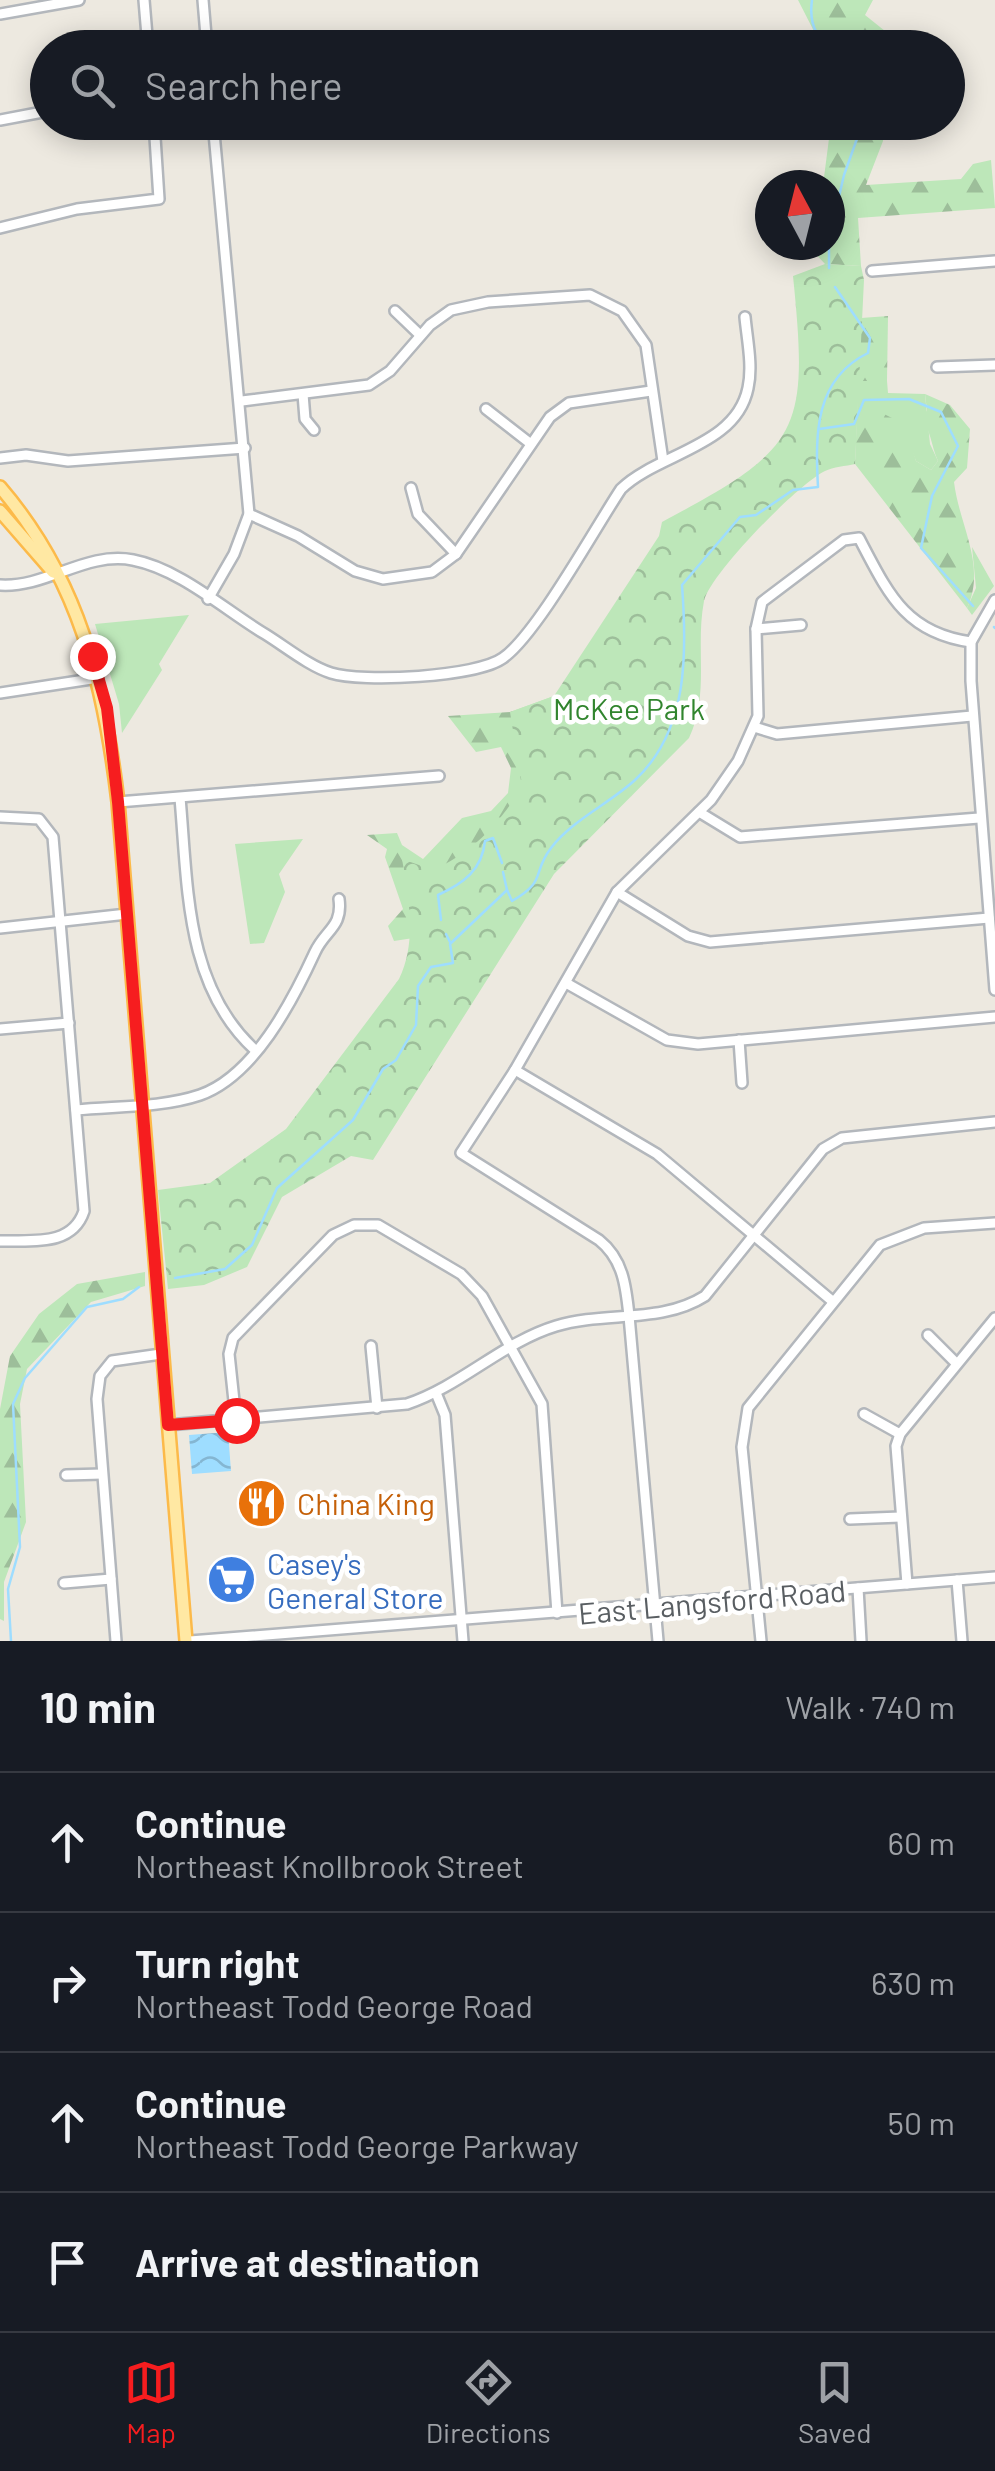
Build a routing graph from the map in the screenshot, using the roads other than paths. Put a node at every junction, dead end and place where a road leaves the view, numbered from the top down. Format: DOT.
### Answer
graph roads {
  1 [pos="79,0"];
  2 [pos="144,0"];
  3 [pos="203,0"];
  4 [pos="0,14"];
  5 [pos="146,30"];
  6 [pos="206,30"];
  7 [pos="30,114"];
  8 [pos="0,120"];
  9 [pos="155,140"];
  10 [pos="215,140"];
  11 [pos="0,228"];
  12 [pos="995,261"];
  13 [pos="872,271"];
  14 [pos="395,311"];
  15 [pos="745,317"];
  16 [pos="420,335"];
  17 [pos="995,365"];
  18 [pos="937,367"];
  19 [pos="651,391"];
  20 [pos="303,394"];
  21 [pos="242,401"];
  22 [pos="486,410"];
  23 [pos="314,430"];
  24 [pos="531,444"];
  25 [pos="245,448"];
  26 [pos="0,458"];
  27 [pos="664,461"];
  28 [pos="0,487"];
  29 [pos="411,488"];
  30 [pos="0,511"];
  31 [pos="250,514"];
  32 [pos="456,554"];
  33 [pos="56,574"];
  34 [pos="0,584"];
  35 [pos="208,599"];
  36 [pos="995,600"];
  37 [pos="801,625"];
  38 [pos="756,629"];
  39 [pos="971,642"];
  40 [pos="98,678"];
  41 [pos="0,693"];
  42 [pos="972,716"];
  43 [pos="754,727"];
  44 [pos="438,776"];
  45 [pos="180,798"];
  46 [pos="118,802"];
  47 [pos="699,812"];
  48 [pos="0,817"];
  49 [pos="979,818"];
  50 [pos="617,892"];
  51 [pos="339,899"];
  52 [pos="127,914"];
  53 [pos="989,918"];
  54 [pos="62,922"];
  55 [pos="0,928"];
  56 [pos="566,983"];
  57 [pos="995,990"];
  58 [pos="995,1017"];
  59 [pos="69,1023"];
  60 [pos="0,1029"];
  61 [pos="740,1040"];
  62 [pos="254,1050"];
  63 [pos="516,1070"];
  64 [pos="742,1082"];
  65 [pos="144,1104"];
  66 [pos="76,1110"];
  67 [pos="995,1122"];
  68 [pos="995,1223"];
  69 [pos="755,1234"];
  70 [pos="0,1241"];
  71 [pos="831,1300"];
  72 [pos="630,1316"];
  73 [pos="995,1318"];
  74 [pos="928,1335"];
  75 [pos="371,1346"];
  76 [pos="512,1348"];
  77 [pos="162,1354"];
  78 [pos="956,1363"];
  79 [pos="436,1394"];
  80 [pos="377,1408"];
  81 [pos="864,1414"];
  82 [pos="236,1420"];
  83 [pos="168,1425"];
  84 [pos="900,1434"];
  85 [pos="102,1474"];
  86 [pos="66,1475"];
  87 [pos="900,1516"];
  88 [pos="850,1519"];
  89 [pos="995,1577"];
  90 [pos="111,1580"];
  91 [pos="958,1580"];
  92 [pos="64,1582"];
  93 [pos="908,1584"];
  94 [pos="858,1588"];
  95 [pos="756,1597"];
  96 [pos="655,1605"];
  97 [pos="557,1614"];
  98 [pos="465,1620"];
  99 [pos="116,1641"];
  100 [pos="188,1641"];
  101 [pos="463,1641"];
  102 [pos="658,1641"];
  103 [pos="761,1641"];
  104 [pos="862,1641"];
  105 [pos="962,1641"];
  1 -- 4 [label="street"];
  2 -- 5 [label="street"];
  3 -- 6 [label="street"];
  7 -- 8 [label="street"];
  9 -- 11 [label="street"];
  10 -- 21 [label="street"];
  12 -- 13 [label="street"];
  14 -- 16 [label="street"];
  15 -- 27 [label="street"];
  16 -- 19 [label="street"];
  16 -- 20 [label="street"];
  17 -- 18 [label="street"];
  19 -- 24 [label="street"];
  19 -- 27 [label="street"];
  20 -- 21 [label="street"];
  20 -- 23 [label="street"];
  21 -- 25 [label="street"];
  22 -- 24 [label="street"];
  24 -- 32 [label="street"];
  25 -- 26 [label="street"];
  25 -- 31 [label="street"];
  27 -- 35 [label="street"];
  28 -- 33 [label="main road"];
  29 -- 32 [label="street"];
  30 -- 33 [label="main road"];
  31 -- 32 [label="street"];
  31 -- 35 [label="street"];
  33 -- 34 [label="street"];
  33 -- 35 [label="street"];
  33 -- 40 [label="main road"];
  36 -- 39 [label="street"];
  37 -- 38 [label="street"];
  38 -- 39 [label="street"];
  38 -- 43 [label="street"];
  39 -- 42 [label="street"];
  40 -- 41 [label="street"];
  40 -- 46 [label="main road"];
  42 -- 43 [label="street"];
  42 -- 49 [label="street"];
  43 -- 47 [label="street"];
  44 -- 45 [label="street"];
  45 -- 46 [label="street"];
  45 -- 62 [label="street"];
  46 -- 52 [label="main road"];
  47 -- 49 [label="street"];
  47 -- 50 [label="street"];
  48 -- 54 [label="street"];
  49 -- 53 [label="street"];
  50 -- 53 [label="street"];
  50 -- 56 [label="street"];
  51 -- 62 [label="street"];
  52 -- 54 [label="street"];
  52 -- 65 [label="main road"];
  53 -- 57 [label="street"];
  54 -- 55 [label="street"];
  54 -- 59 [label="street"];
  56 -- 61 [label="street"];
  56 -- 63 [label="street"];
  58 -- 61 [label="street"];
  59 -- 60 [label="street"];
  59 -- 66 [label="street"];
  61 -- 64 [label="street"];
  62 -- 65 [label="street"];
  63 -- 69 [label="street"];
  63 -- 72 [label="street"];
  65 -- 66 [label="street"];
  65 -- 77 [label="main road"];
  66 -- 70 [label="street"];
  67 -- 69 [label="street"];
  68 -- 71 [label="street"];
  69 -- 71 [label="street"];
  69 -- 72 [label="street"];
  71 -- 95 [label="street"];
  72 -- 76 [label="street"];
  72 -- 96 [label="street"];
  73 -- 78 [label="street"];
  74 -- 78 [label="street"];
  75 -- 80 [label="street"];
  76 -- 79 [label="street"];
  76 -- 82 [label="street"];
  76 -- 97 [label="street"];
  77 -- 83 [label="main road"];
  77 -- 85 [label="street"];
  78 -- 84 [label="street"];
  79 -- 80 [label="street"];
  79 -- 98 [label="street"];
  80 -- 82 [label="street"];
  81 -- 84 [label="street"];
  82 -- 83 [label="street"];
  83 -- 100 [label="main road"];
  84 -- 87 [label="street"];
  85 -- 86 [label="street"];
  85 -- 90 [label="street"];
  87 -- 88 [label="street"];
  87 -- 93 [label="street"];
  89 -- 91 [label="street, East Langsford Road"];
  90 -- 92 [label="street"];
  90 -- 99 [label="street"];
  91 -- 93 [label="street, East Langsford Road"];
  91 -- 105 [label="street"];
  93 -- 94 [label="street, East Langsford Road"];
  94 -- 95 [label="street, East Langsford Road"];
  94 -- 104 [label="street"];
  95 -- 96 [label="street, East Langsford Road"];
  95 -- 103 [label="street"];
  96 -- 97 [label="street, East Langsford Road"];
  96 -- 102 [label="street"];
  97 -- 98 [label="street, East Langsford Road"];
  98 -- 100 [label="street, East Langsford Road"];
  98 -- 101 [label="street"];
}
